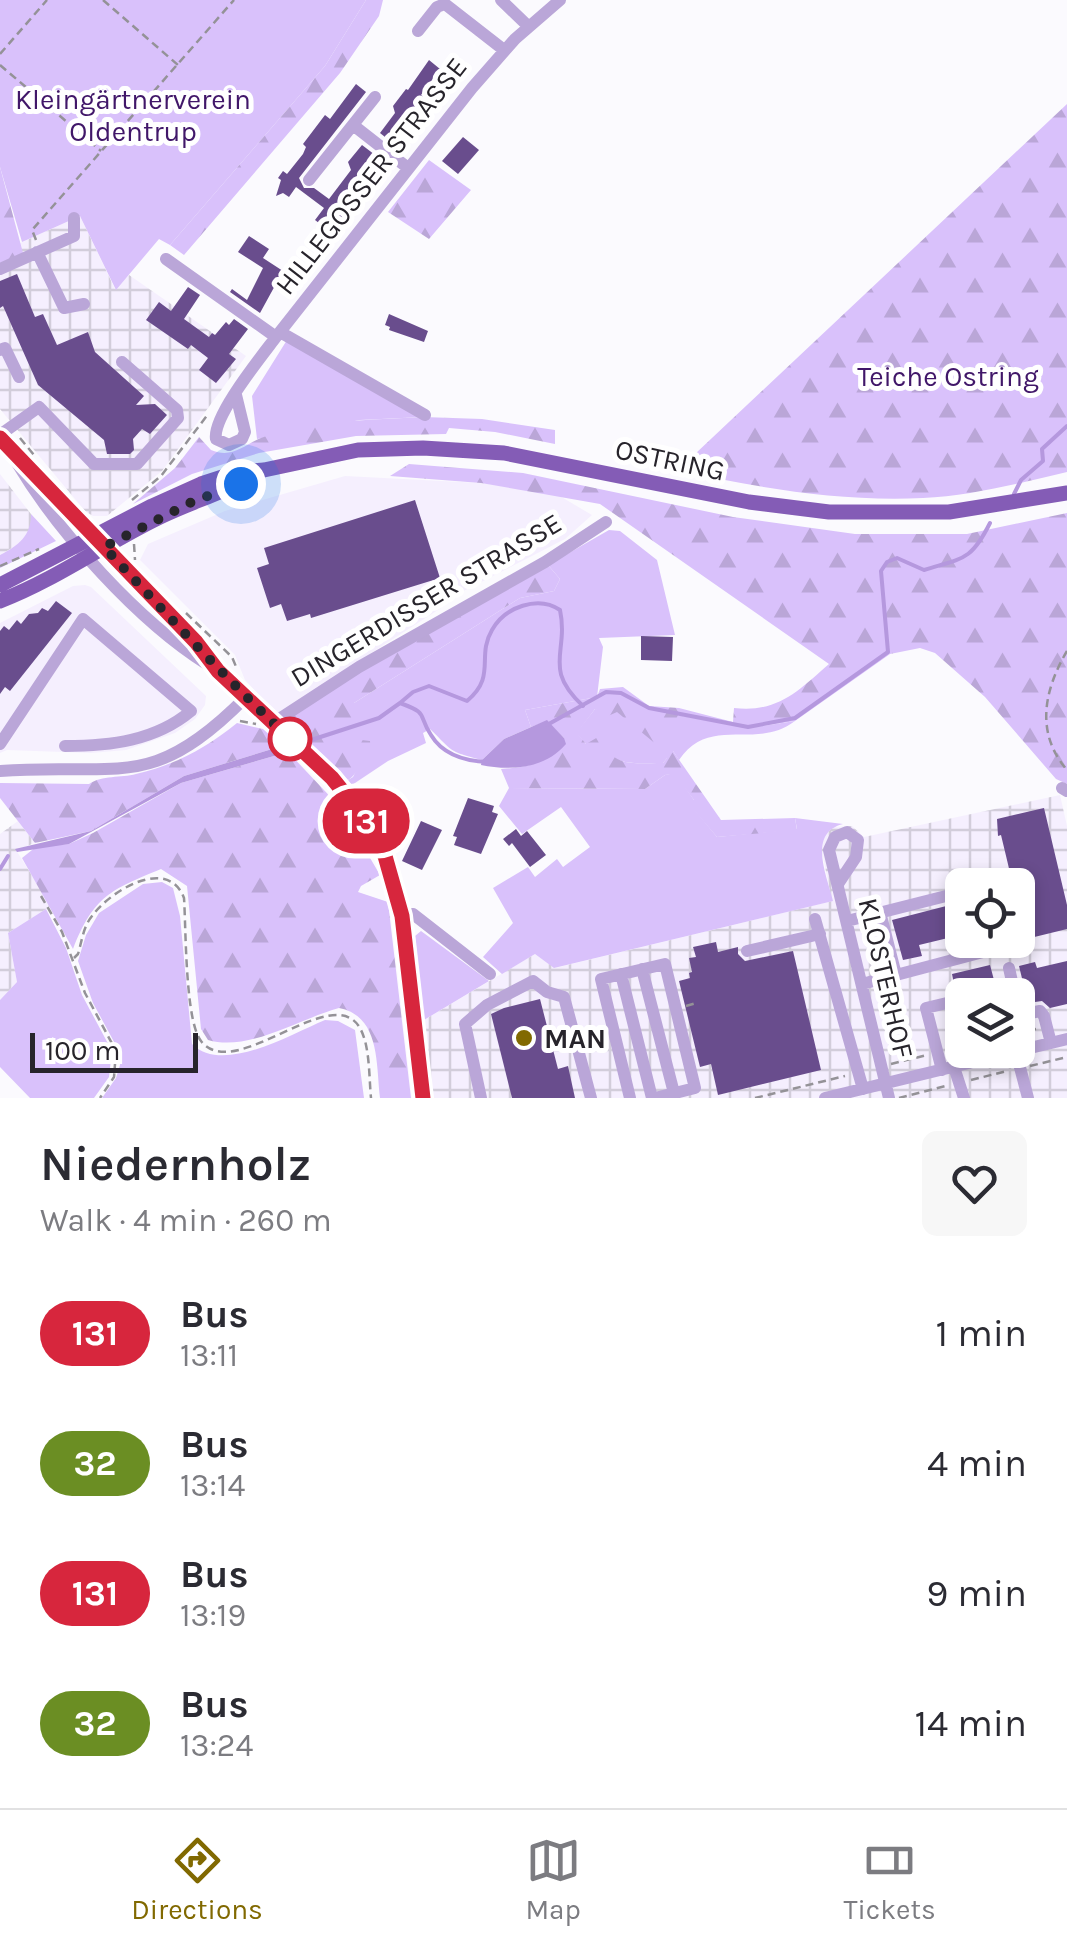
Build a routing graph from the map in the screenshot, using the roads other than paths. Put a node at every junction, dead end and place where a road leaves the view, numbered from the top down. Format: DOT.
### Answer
graph roads {
  1 [pos="500,0"];
  2 [pos="560,0"];
  3 [pos="528,26"];
  4 [pos="418,32"];
  5 [pos="504,50"];
  6 [pos="375,97"];
  7 [pos="353,125"];
  8 [pos="408,168"];
  9 [pos="309,180"];
  10 [pos="74,218"];
  11 [pos="39,252"];
  12 [pos="166,259"];
  13 [pos="0,269"];
  14 [pos="84,304"];
  15 [pos="278,335"];
  16 [pos="0,350"];
  17 [pos="122,362"];
  18 [pos="19,378"];
  19 [pos="236,395"];
  20 [pos="425,414"];
  21 [pos="2,439"];
  22 [pos="1067,493"];
  23 [pos="606,522"];
  24 [pos="91,546"];
  25 [pos="0,585"];
  26 [pos="0,600"];
  27 [pos="246,697"];
  28 [pos="273,723"];
  29 [pos="0,744"];
  30 [pos="65,746"];
  31 [pos="0,771"];
  32 [pos="838,884"];
  33 [pos="945,896"];
  34 [pos="880,912"];
  35 [pos="402,916"];
  36 [pos="816,918"];
  37 [pos="847,920"];
  38 [pos="820,934"];
  39 [pos="747,951"];
  40 [pos="960,958"];
  41 [pos="1008,968"];
  42 [pos="642,969"];
  43 [pos="490,974"];
  44 [pos="621,974"];
  45 [pos="896,975"];
  46 [pos="1011,978"];
  47 [pos="862,984"];
  48 [pos="945,1003"];
  49 [pos="1035,1012"];
  50 [pos="1067,1039"];
  51 [pos="1051,1043"];
  52 [pos="1035,1047"];
  53 [pos="945,1060"];
  54 [pos="948,1068"];
  55 [pos="1020,1068"];
  56 [pos="863,1089"];
  57 [pos="888,1091"];
  58 [pos="674,1093"];
  59 [pos="832,1097"];
  60 [pos="424,1098"];
  61 [pos="482,1098"];
  62 [pos="592,1098"];
  63 [pos="630,1098"];
  64 [pos="654,1098"];
  65 [pos="964,1098"];
  66 [pos="1028,1098"];
  1 -- 3 [label="street"];
  2 -- 3 [label="street, HILLEGOSSER STRASSE"];
  3 -- 5 [label="street, HILLEGOSSER STRASSE"];
  4 -- 5 [label="street"];
  5 -- 8 [label="street, HILLEGOSSER STRASSE"];
  6 -- 7 [label="street"];
  7 -- 8 [label="street"];
  7 -- 9 [label="street"];
  8 -- 15 [label="street, HILLEGOSSER STRASSE"];
  10 -- 11 [label="street"];
  11 -- 13 [label="street"];
  11 -- 14 [label="street"];
  12 -- 15 [label="street"];
  15 -- 19 [label="street, HILLEGOSSER STRASSE"];
  15 -- 20 [label="street"];
  16 -- 18 [label="street"];
  17 -- 21 [label="street"];
  21 -- 24 [label="street, DINGERDISSER STRASSE"];
  22 -- 24 [label="main road, OSTRING"];
  23 -- 28 [label="street, DINGERDISSER STRASSE"];
  24 -- 25 [label="main road, OSTRING"];
  24 -- 26 [label="main road, OSTRING"];
  24 -- 27 [label="street, DINGERDISSER STRASSE"];
  27 -- 28 [label="street, DINGERDISSER STRASSE"];
  27 -- 31 [label="street"];
  28 -- 35 [label="street, DINGERDISSER STRASSE"];
  29 -- 30 [label="street"];
  32 -- 37 [label="street, KLOSTERHOF"];
  33 -- 34 [label="street"];
  34 -- 37 [label="street"];
  34 -- 45 [label="street"];
  35 -- 43 [label="street"];
  35 -- 60 [label="street, DINGERDISSER STRASSE"];
  36 -- 38 [label="street"];
  37 -- 47 [label="street, KLOSTERHOF"];
  38 -- 39 [label="street"];
  38 -- 56 [label="street"];
  40 -- 45 [label="street"];
  41 -- 46 [label="street"];
  42 -- 44 [label="street"];
  42 -- 58 [label="street"];
  42 -- 58 [label="street"];
  44 -- 63 [label="street"];
  44 -- 64 [label="street"];
  45 -- 47 [label="street"];
  47 -- 57 [label="street, KLOSTERHOF"];
  48 -- 53 [label="street"];
  49 -- 51 [label="street"];
  50 -- 51 [label="street"];
  51 -- 52 [label="street"];
  54 -- 57 [label="street"];
  54 -- 65 [label="street"];
  55 -- 66 [label="street"];
  56 -- 57 [label="street"];
  56 -- 59 [label="street"];
  58 -- 64 [label="street"];
  61 -- 62 [label="street"];
}
